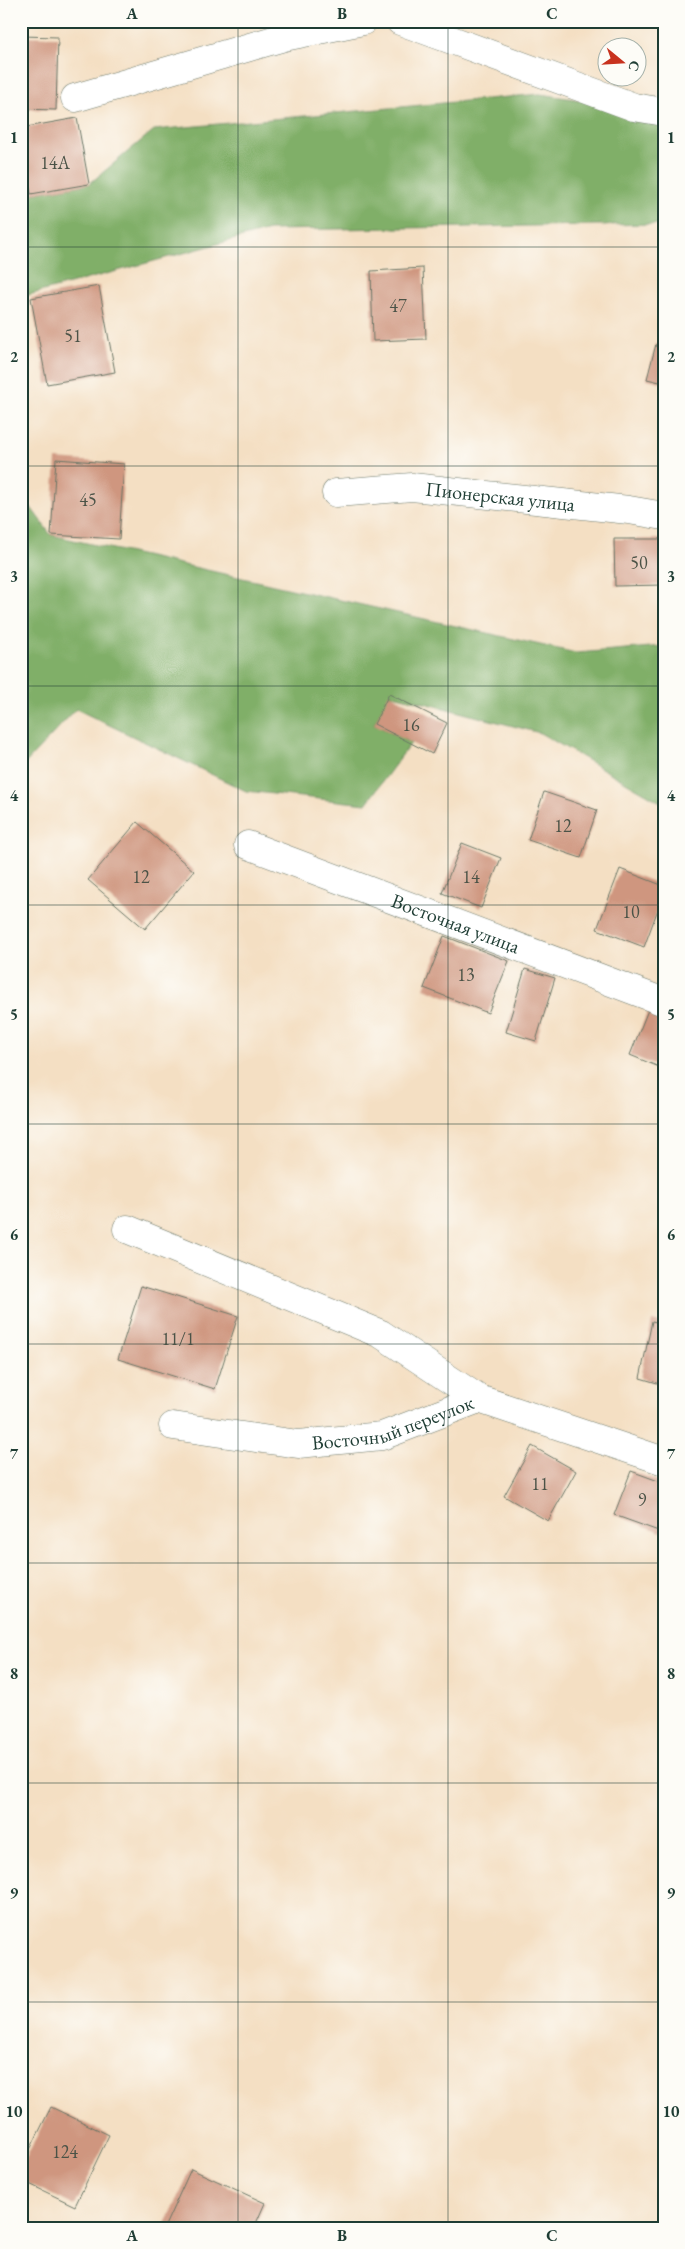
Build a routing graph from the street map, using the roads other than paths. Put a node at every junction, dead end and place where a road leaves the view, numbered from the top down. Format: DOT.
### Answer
graph roads {
  1 [pos="363,21"];
  2 [pos="400,21"];
  3 [pos="75,98"];
  4 [pos="664,112"];
  5 [pos="336,493"];
  6 [pos="664,516"];
  7 [pos="248,845"];
  8 [pos="664,1002"];
  9 [pos="127,1229"];
  10 [pos="479,1400"];
  11 [pos="173,1426"];
  12 [pos="664,1461"];
  1 -- 3 [label="street"];
  2 -- 4 [label="street"];
  5 -- 6 [label="street, Пионерская улица"];
  7 -- 8 [label="street, Восточная улица"];
  9 -- 10 [label="street"];
  10 -- 11 [label="street, Восточный переулок"];
  10 -- 12 [label="street, Восточный переулок"];
}
